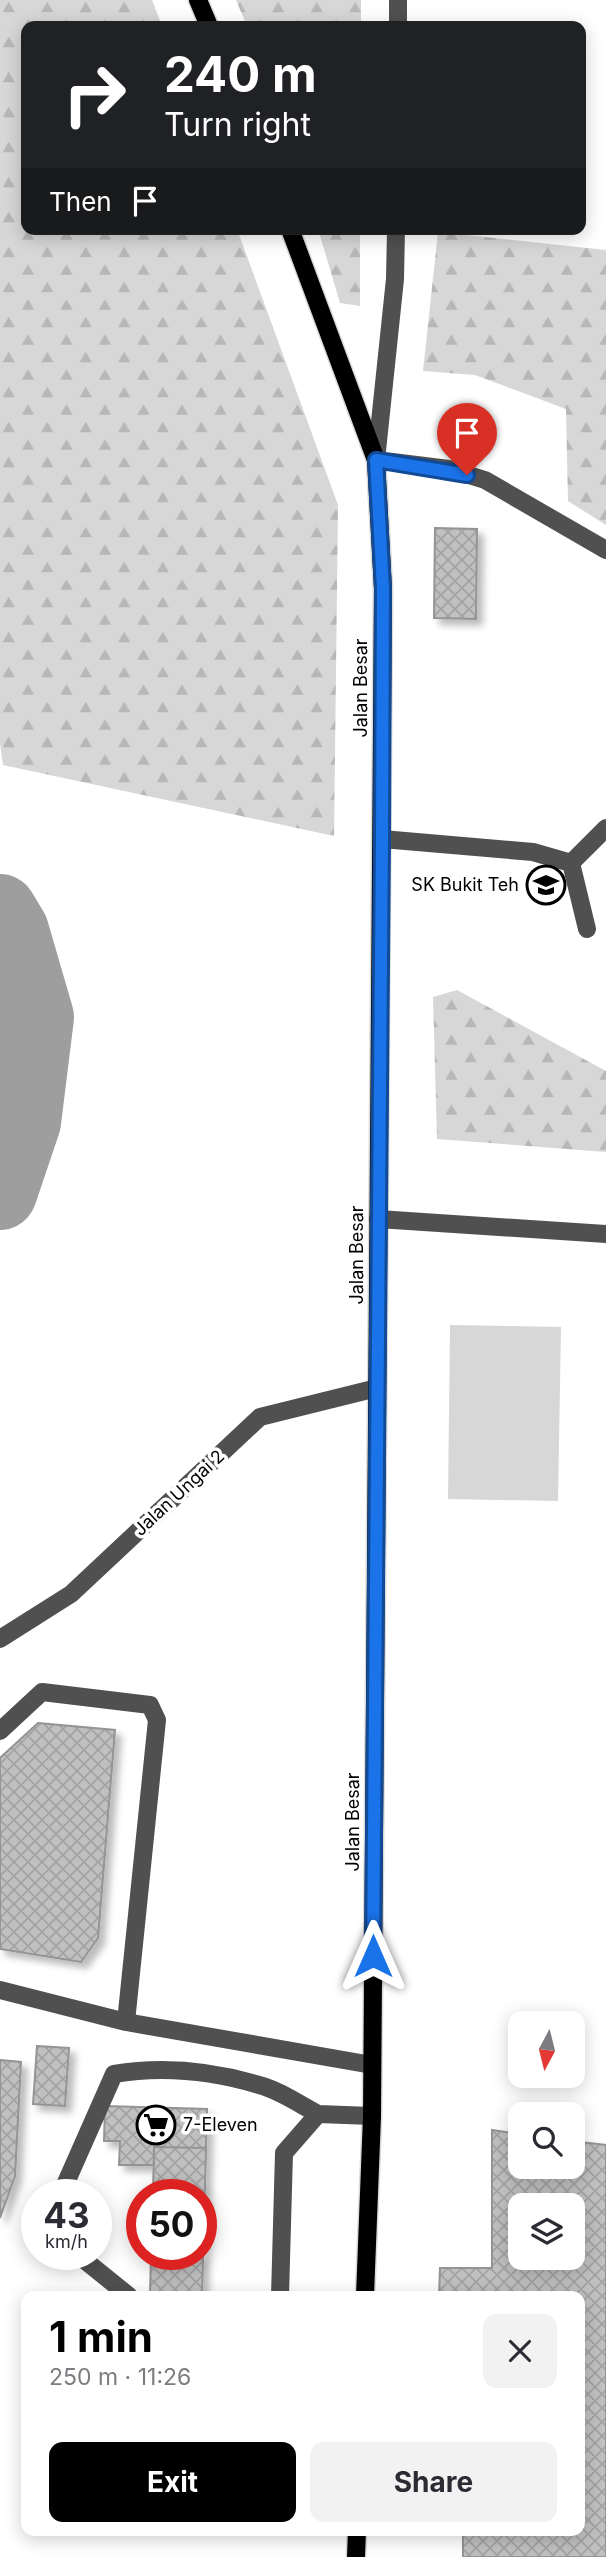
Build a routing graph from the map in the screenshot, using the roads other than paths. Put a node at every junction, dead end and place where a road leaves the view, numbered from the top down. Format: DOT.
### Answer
graph roads {
  1 [pos="198,0"];
  2 [pos="398,0"];
  3 [pos="207,21"];
  4 [pos="398,21"];
  5 [pos="292,235"];
  6 [pos="396,235"];
  7 [pos="376,460"];
  8 [pos="606,550"];
  9 [pos="606,828"];
  10 [pos="382,839"];
  11 [pos="571,863"];
  12 [pos="587,929"];
  13 [pos="378,1219"];
  14 [pos="606,1234"];
  15 [pos="377,1388"];
  16 [pos="0,1639"];
  17 [pos="0,1731"];
  18 [pos="0,1990"];
  19 [pos="126,2022"];
  20 [pos="372,2065"];
  21 [pos="318,2114"];
  22 [pos="372,2116"];
  23 [pos="68,2179"];
  24 [pos="97,2270"];
  25 [pos="123,2291"];
  26 [pos="280,2291"];
  27 [pos="365,2291"];
  28 [pos="357,2536"];
  29 [pos="356,2557"];
  1 -- 3 [label="main road"];
  2 -- 4 [label="street"];
  5 -- 7 [label="main road, Jalan Besar"];
  6 -- 7 [label="street"];
  7 -- 8 [label="street"];
  7 -- 10 [label="main road, Jalan Besar"];
  9 -- 11 [label="street"];
  10 -- 11 [label="street"];
  10 -- 13 [label="main road, Jalan Besar"];
  11 -- 12 [label="street"];
  13 -- 14 [label="street"];
  13 -- 15 [label="main road, Jalan Besar"];
  15 -- 16 [label="street, Jalan Ungai 2"];
  15 -- 20 [label="main road, Jalan Besar"];
  17 -- 19 [label="street"];
  18 -- 19 [label="street"];
  19 -- 20 [label="street"];
  20 -- 22 [label="main road, Jalan Besar"];
  21 -- 22 [label="street"];
  21 -- 23 [label="street"];
  21 -- 26 [label="street"];
  22 -- 27 [label="main road, Jalan Besar"];
  24 -- 25 [label="street"];
  28 -- 29 [label="main road"];
}
